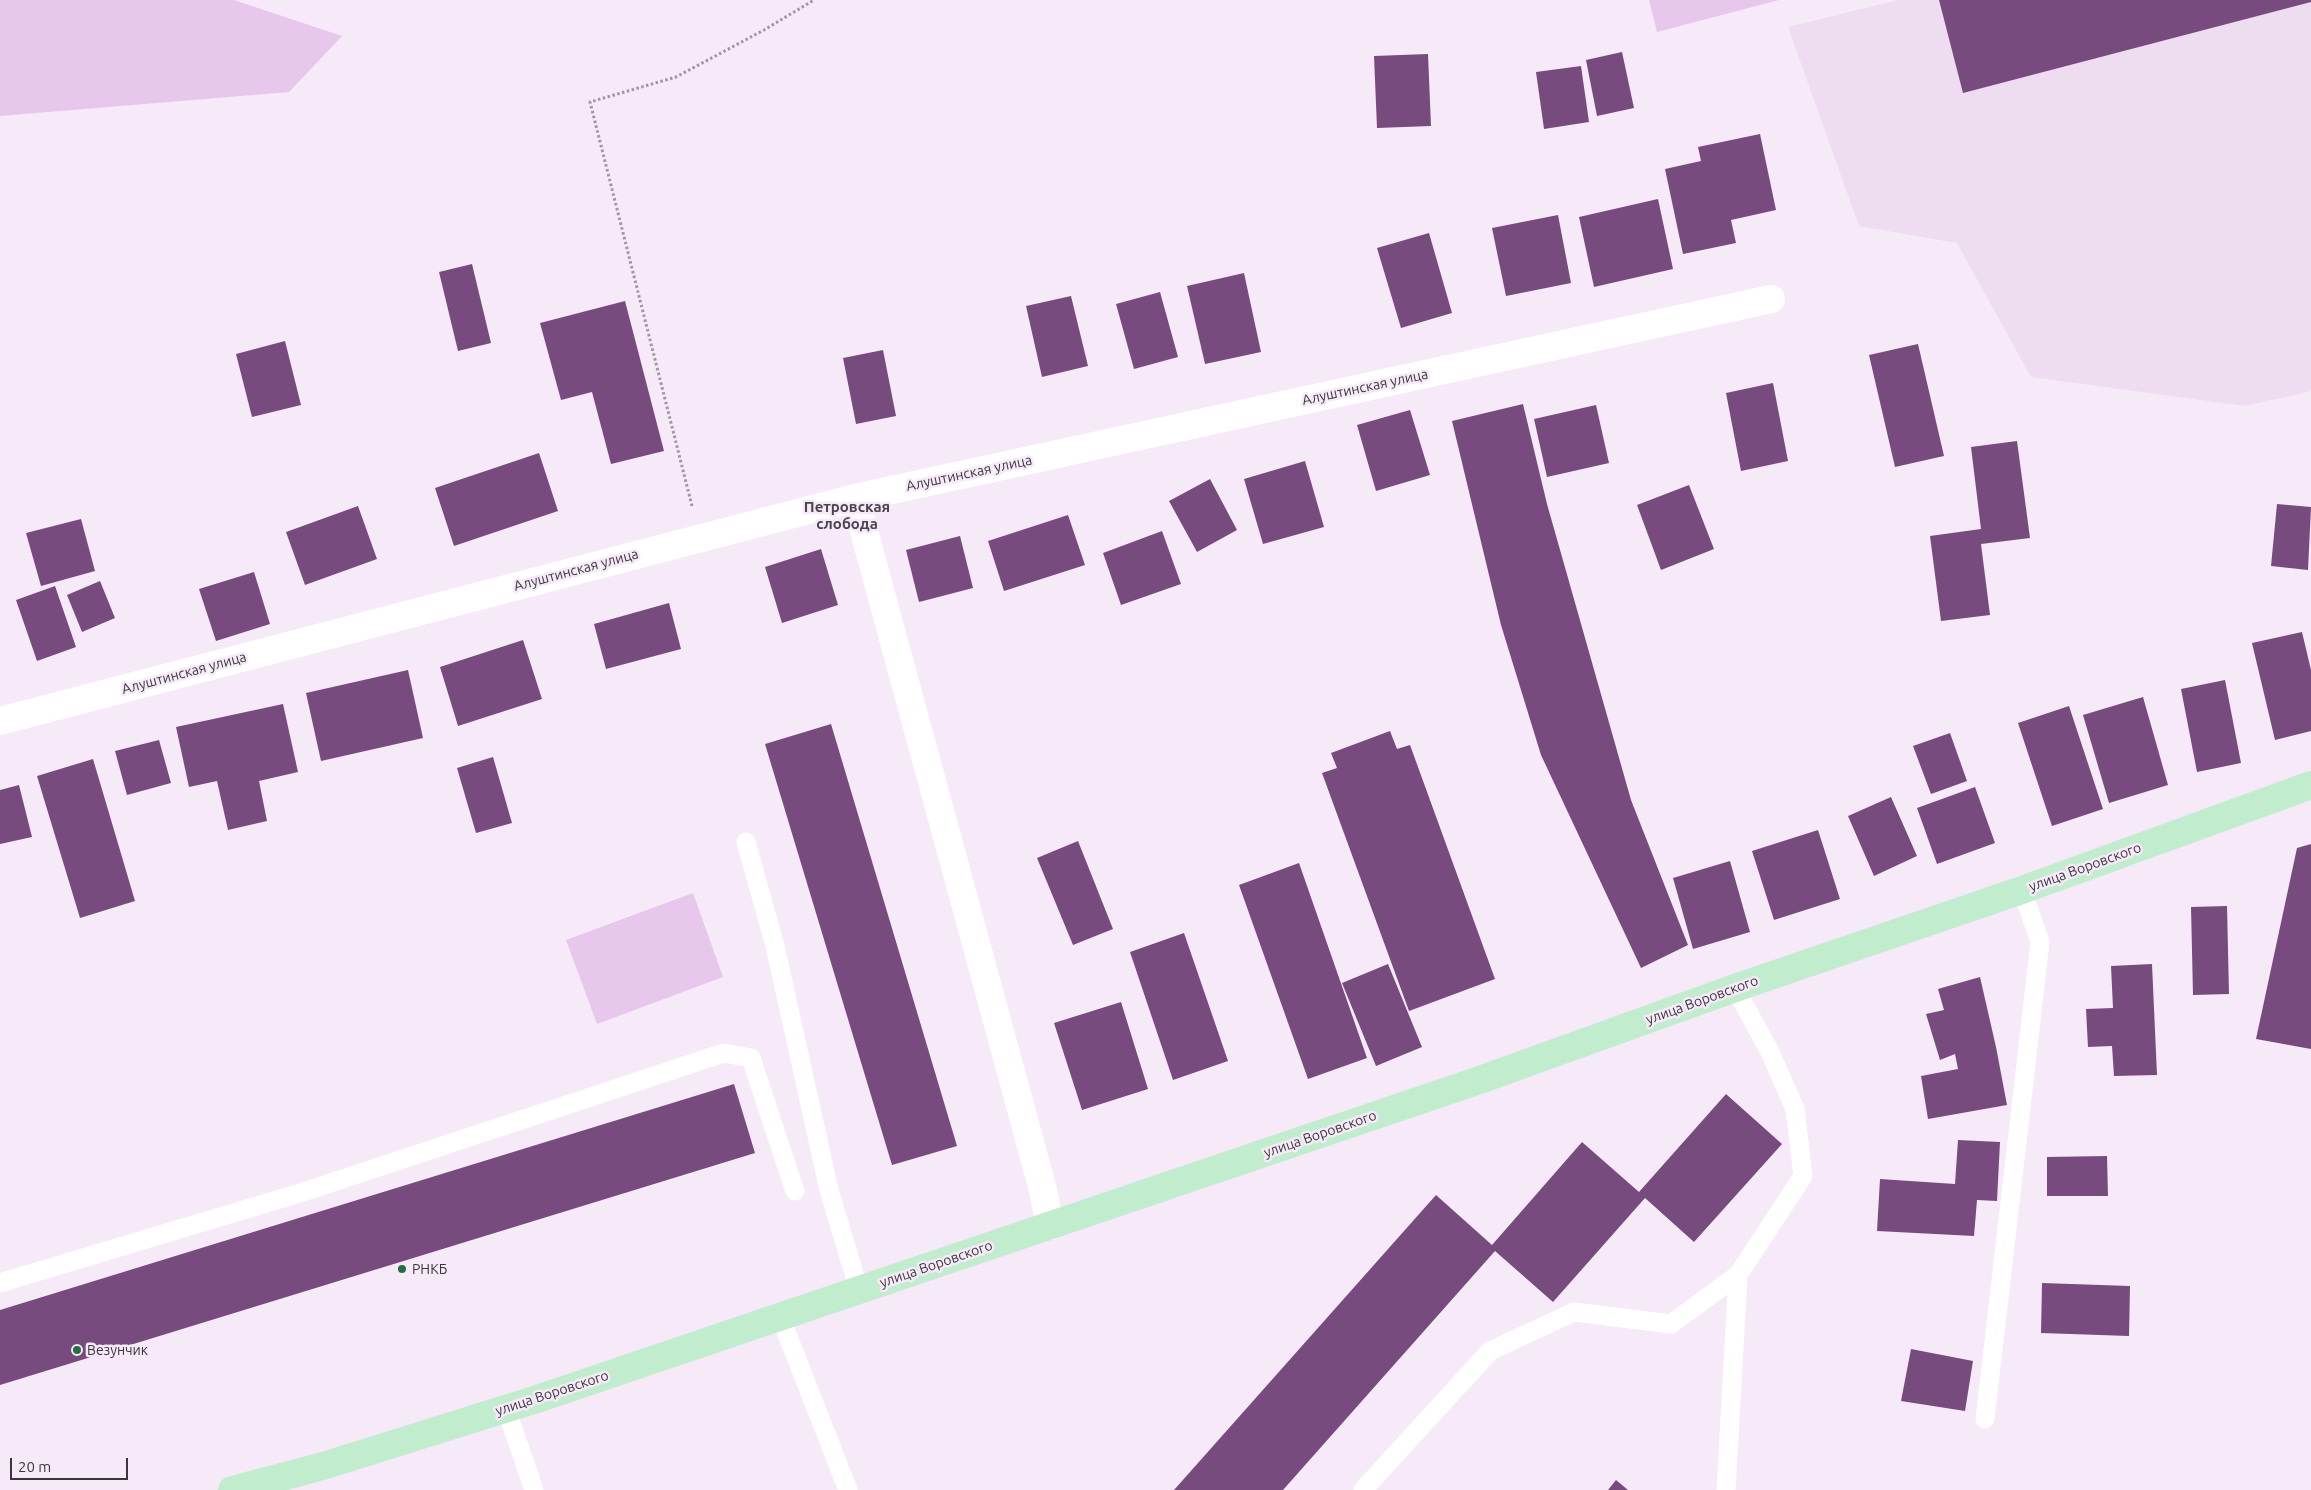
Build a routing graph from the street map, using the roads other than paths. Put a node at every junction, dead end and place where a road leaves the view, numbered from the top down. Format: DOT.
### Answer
graph roads {
  1 [pos="1771,300"];
  2 [pos="855,498"];
  3 [pos="0,721"];
  4 [pos="2311,785"];
  5 [pos="746,842"];
  6 [pos="2022,890"];
  7 [pos="1734,988"];
  8 [pos="795,1191"];
  9 [pos="1050,1226"];
  10 [pos="1738,1275"];
  11 [pos="0,1283"];
  12 [pos="859,1290"];
  13 [pos="780,1316"];
  14 [pos="506,1408"];
  15 [pos="1985,1419"];
  16 [pos="323,1466"];
  17 [pos="232,1490"];
  18 [pos="302,1490"];
  19 [pos="534,1490"];
  20 [pos="848,1490"];
  21 [pos="1363,1490"];
  22 [pos="1726,1490"];
  1 -- 2 [label="street, Алуштинская улица"];
  2 -- 3 [label="street, Алуштинская улица"];
  2 -- 9 [label="street"];
  4 -- 6 [label="main road, улица Воровского"];
  5 -- 12 [label="lane"];
  6 -- 7 [label="main road, улица Воровского"];
  6 -- 15 [label="lane"];
  7 -- 9 [label="main road, улица Воровского"];
  7 -- 10 [label="lane"];
  8 -- 11 [label="lane"];
  9 -- 12 [label="main road, улица Воровского"];
  10 -- 21 [label="lane"];
  10 -- 22 [label="lane"];
  12 -- 13 [label="main road, улица Воровского"];
  13 -- 14 [label="main road, улица Воровского"];
  13 -- 20 [label="lane"];
  14 -- 16 [label="main road, улица Воровского"];
  14 -- 19 [label="lane"];
  16 -- 17 [label="main road, улица Воровского"];
  16 -- 18 [label="main road"];
}
